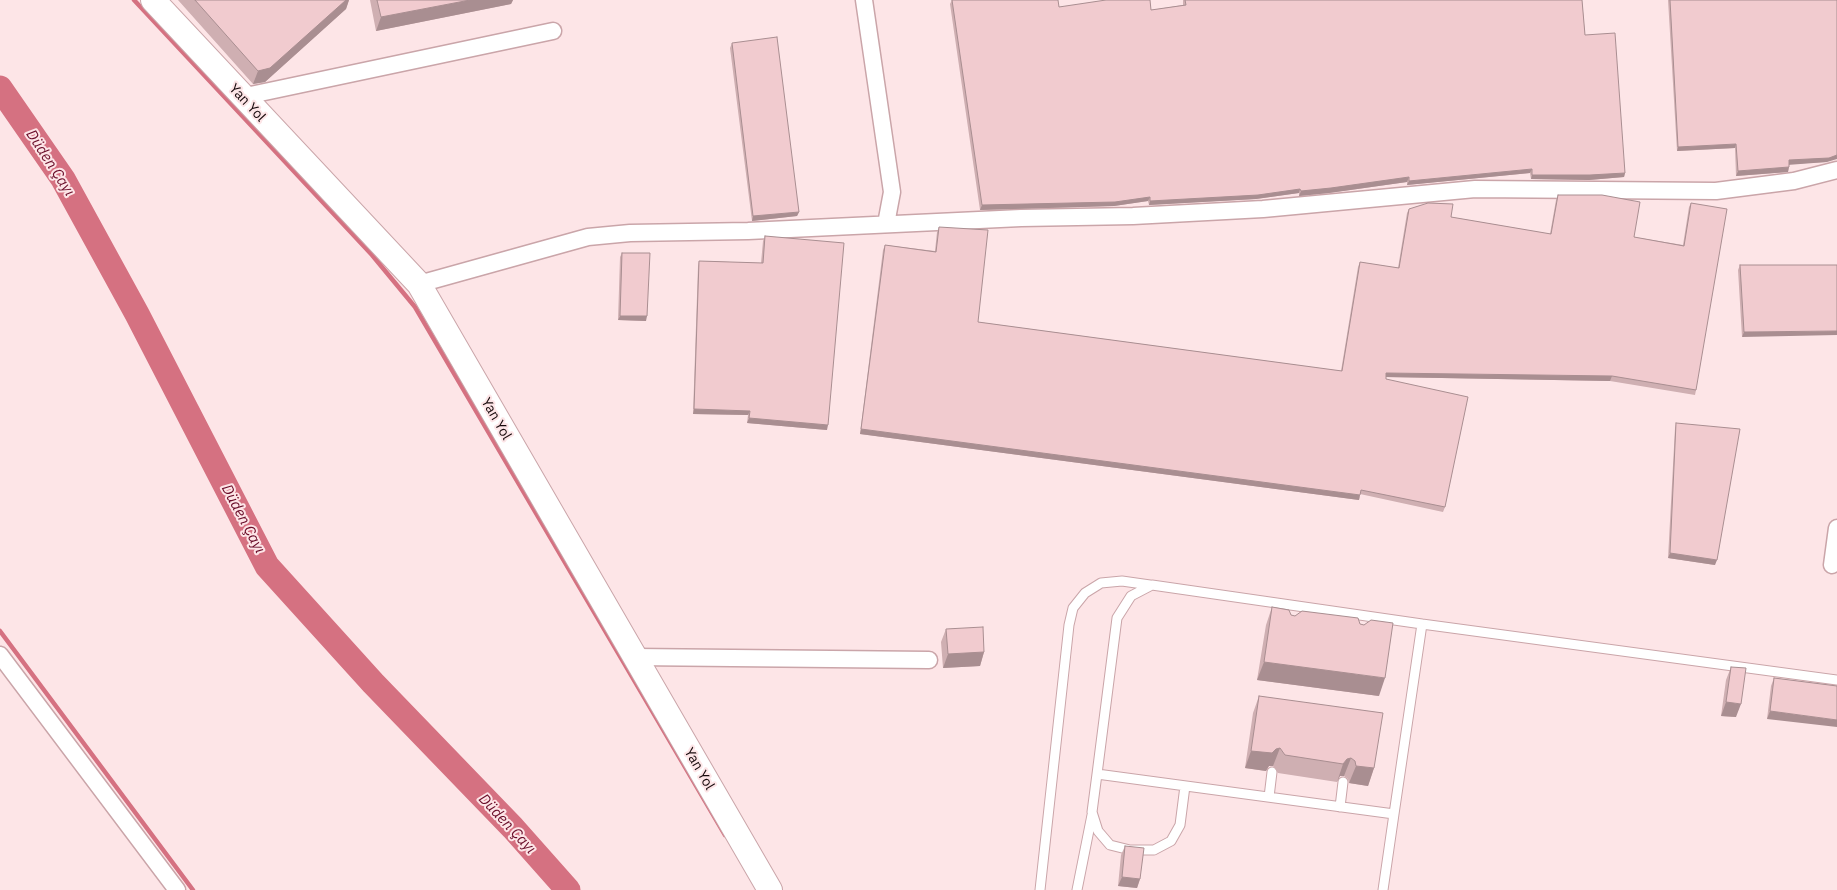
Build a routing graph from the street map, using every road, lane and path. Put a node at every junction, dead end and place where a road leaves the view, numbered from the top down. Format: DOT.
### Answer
graph roads {
  1 [pos="153,0"];
  2 [pos="864,0"];
  3 [pos="553,31"];
  4 [pos="241,97"];
  5 [pos="1837,170"];
  6 [pos="886,224"];
  7 [pos="419,284"];
  8 [pos="1837,528"];
  9 [pos="1832,565"];
  10 [pos="1152,585"];
  11 [pos="1422,624"];
  12 [pos="0,655"];
  13 [pos="634,657"];
  14 [pos="929,660"];
  15 [pos="1837,680"];
  16 [pos="1272,772"];
  17 [pos="1097,774"];
  18 [pos="1343,782"];
  19 [pos="1185,786"];
  20 [pos="1269,797"];
  21 [pos="1340,806"];
  22 [pos="1092,812"];
  23 [pos="1394,814"];
  24 [pos="177,890"];
  25 [pos="770,890"];
  26 [pos="1040,890"];
  27 [pos="1077,890"];
  28 [pos="1383,890"];
  1 -- 4 [label="street, Yan Yol"];
  2 -- 6 [label="street"];
  3 -- 4 [label="street"];
  4 -- 7 [label="street, Yan Yol"];
  5 -- 6 [label="street"];
  6 -- 7 [label="street"];
  7 -- 13 [label="street, Yan Yol"];
  8 -- 9 [label="street"];
  10 -- 11 [label="lane"];
  10 -- 17 [label="lane"];
  10 -- 26 [label="lane"];
  11 -- 15 [label="lane"];
  11 -- 23 [label="lane"];
  12 -- 24 [label="street"];
  13 -- 14 [label="street"];
  13 -- 25 [label="street, Yan Yol"];
  16 -- 20 [label="lane"];
  17 -- 19 [label="lane"];
  17 -- 22 [label="lane"];
  18 -- 21 [label="lane"];
  19 -- 20 [label="lane"];
  19 -- 22 [label="lane"];
  20 -- 21 [label="lane"];
  21 -- 23 [label="lane"];
  22 -- 27 [label="lane"];
  23 -- 28 [label="lane"];
}
